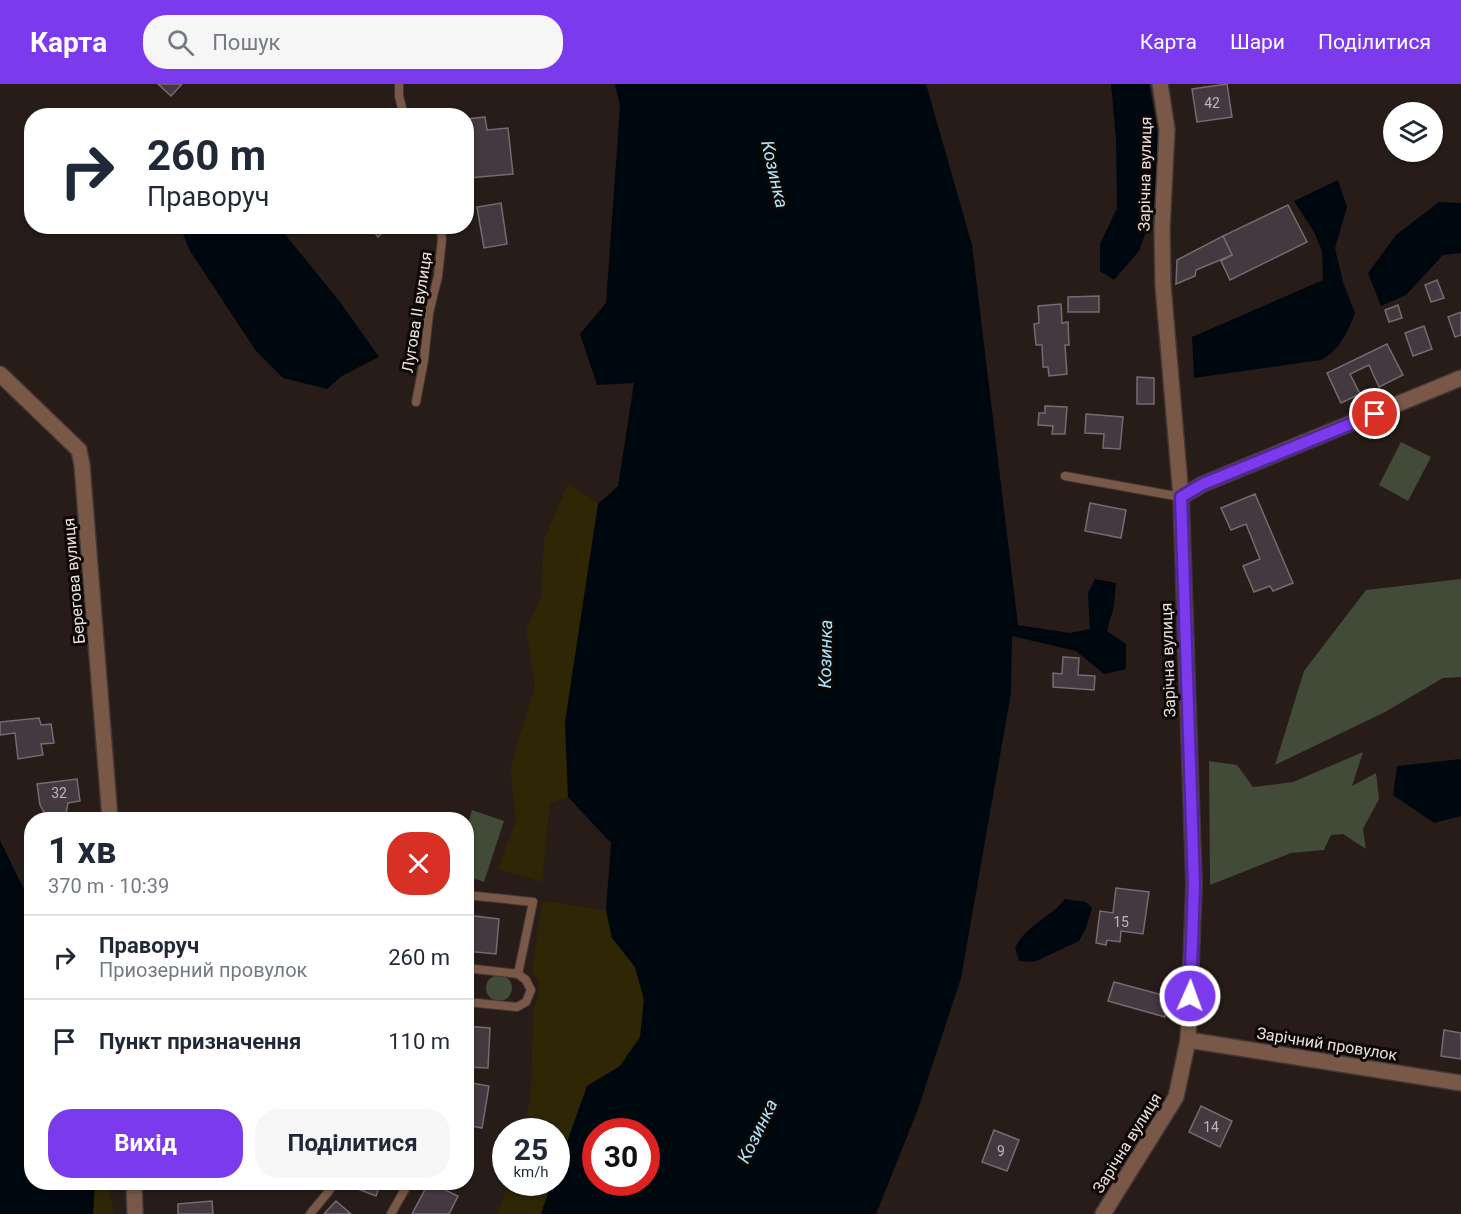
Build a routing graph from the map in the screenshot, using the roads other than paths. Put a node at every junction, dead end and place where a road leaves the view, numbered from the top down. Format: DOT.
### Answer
graph roads {
  1 [pos="399,84"];
  2 [pos="1160,84"];
  3 [pos="402,108"];
  4 [pos="441,234"];
  5 [pos="0,374"];
  6 [pos="1461,378"];
  7 [pos="416,402"];
  8 [pos="1065,476"];
  9 [pos="1181,497"];
  10 [pos="109,812"];
  11 [pos="474,896"];
  12 [pos="474,969"];
  13 [pos="518,974"];
  14 [pos="474,1003"];
  15 [pos="1188,1041"];
  16 [pos="1461,1083"];
  17 [pos="134,1190"];
  18 [pos="330,1190"];
  19 [pos="404,1190"];
  20 [pos="135,1214"];
  21 [pos="310,1214"];
  22 [pos="391,1214"];
  23 [pos="1104,1214"];
  1 -- 3 [label="lane"];
  2 -- 9 [label="street, Зарічна вулиця"];
  4 -- 7 [label="lane, Лугова II вулиця"];
  5 -- 10 [label="street, Берегова вулиця"];
  6 -- 9 [label="street"];
  8 -- 9 [label="lane"];
  9 -- 15 [label="street, Зарічна вулиця"];
  11 -- 13 [label="lane"];
  12 -- 13 [label="lane"];
  13 -- 14 [label="lane"];
  15 -- 16 [label="street, Зарічний провулок"];
  15 -- 23 [label="street, Зарічна вулиця"];
  17 -- 20 [label="street"];
  18 -- 21 [label="lane"];
  19 -- 22 [label="lane"];
}
